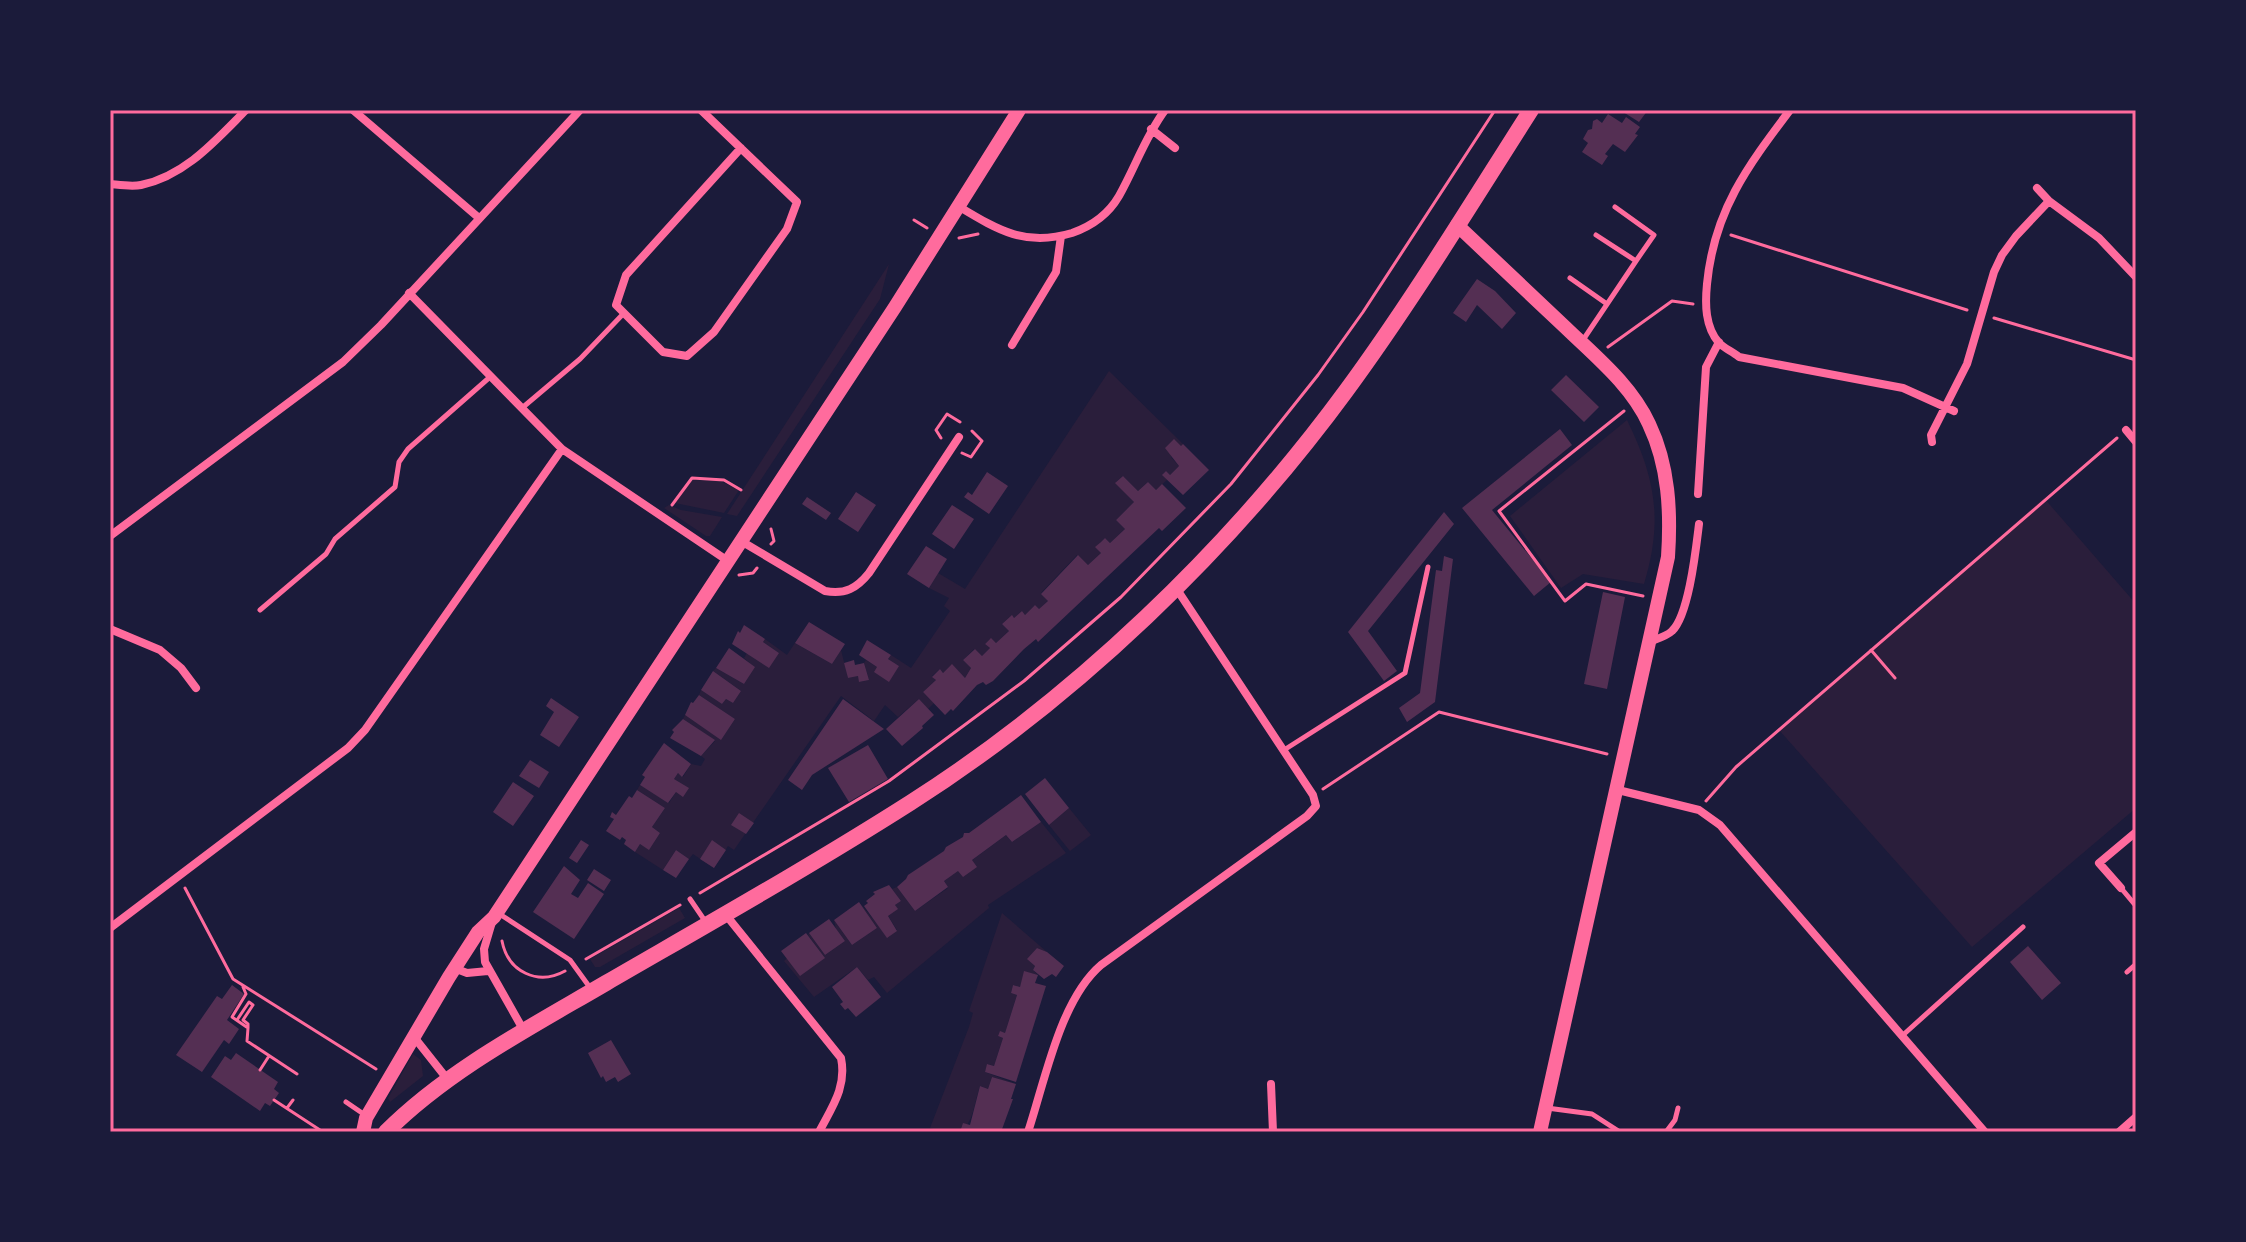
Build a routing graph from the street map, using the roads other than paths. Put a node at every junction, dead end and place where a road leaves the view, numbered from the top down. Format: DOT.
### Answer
graph roads {
  1 [pos="246,110"];
  2 [pos="353,110"];
  3 [pos="580,110"];
  4 [pos="701,110"];
  5 [pos="1019,110"];
  6 [pos="1165,110"];
  7 [pos="1531,110"];
  8 [pos="1790,110"];
  9 [pos="1151,129"];
  10 [pos="741,148"];
  11 [pos="1175,148"];
  12 [pos="110,184"];
  13 [pos="2037,188"];
  14 [pos="2049,201"];
  15 [pos="958,206"];
  16 [pos="1615,207"];
  17 [pos="479,218"];
  18 [pos="1457,225"];
  19 [pos="1596,235"];
  20 [pos="1061,236"];
  21 [pos="1636,261"];
  22 [pos="2136,277"];
  23 [pos="1570,278"];
  24 [pos="409,293"];
  25 [pos="1607,304"];
  26 [pos="624,313"];
  27 [pos="1719,342"];
  28 [pos="1581,343"];
  29 [pos="1012,345"];
  30 [pos="490,377"];
  31 [pos="521,409"];
  32 [pos="1950,409"];
  33 [pos="2126,430"];
  34 [pos="959,437"];
  35 [pos="1932,442"];
  36 [pos="2136,442"];
  37 [pos="562,449"];
  38 [pos="1698,494"];
  39 [pos="1699,524"];
  40 [pos="110,536"];
  41 [pos="741,541"];
  42 [pos="728,561"];
  43 [pos="1428,567"];
  44 [pos="1176,587"];
  45 [pos="260,610"];
  46 [pos="110,629"];
  47 [pos="1649,642"];
  48 [pos="196,688"];
  49 [pos="1284,750"];
  50 [pos="1618,790"];
  51 [pos="2136,832"];
  52 [pos="2121,888"];
  53 [pos="690,899"];
  54 [pos="2136,906"];
  55 [pos="725,914"];
  56 [pos="499,916"];
  57 [pos="707,925"];
  58 [pos="2023,927"];
  59 [pos="110,928"];
  60 [pos="2136,964"];
  61 [pos="454,968"];
  62 [pos="488,971"];
  63 [pos="2127,972"];
  64 [pos="592,991"];
  65 [pos="524,1031"];
  66 [pos="1902,1036"];
  67 [pos="414,1037"];
  68 [pos="449,1081"];
  69 [pos="1271,1084"];
  70 [pos="346,1102"];
  71 [pos="1546,1107"];
  72 [pos="1678,1108"];
  73 [pos="367,1116"];
  74 [pos="2136,1117"];
  75 [pos="1617,1131"];
  76 [pos="363,1132"];
  77 [pos="386,1132"];
  78 [pos="819,1132"];
  79 [pos="1028,1132"];
  80 [pos="1273,1132"];
  81 [pos="1540,1132"];
  82 [pos="1666,1132"];
  83 [pos="1985,1132"];
  84 [pos="2119,1132"];
  1 -- 12 [label="street"];
  2 -- 17 [label="street"];
  3 -- 17 [label="street"];
  4 -- 10 [label="street"];
  5 -- 15 [label="street"];
  6 -- 9 [label="street"];
  7 -- 18 [label="main road"];
  8 -- 27 [label="street"];
  9 -- 11 [label="street"];
  9 -- 20 [label="street"];
  10 -- 26 [label="street"];
  10 -- 26 [label="street"];
  13 -- 14 [label="street"];
  14 -- 22 [label="street"];
  14 -- 32 [label="street"];
  15 -- 20 [label="street"];
  15 -- 41 [label="street"];
  16 -- 21 [label="lane"];
  17 -- 24 [label="street"];
  18 -- 28 [label="street"];
  18 -- 44 [label="main road"];
  19 -- 21 [label="lane"];
  20 -- 29 [label="street"];
  21 -- 25 [label="lane"];
  23 -- 25 [label="lane"];
  24 -- 30 [label="street"];
  24 -- 40 [label="street"];
  25 -- 28 [label="lane"];
  26 -- 31 [label="lane"];
  27 -- 32 [label="street"];
  27 -- 38 [label="street"];
  28 -- 47 [label="street"];
  30 -- 31 [label="street"];
  30 -- 45 [label="lane"];
  31 -- 37 [label="street"];
  32 -- 35 [label="street"];
  33 -- 36 [label="street"];
  34 -- 41 [label="street"];
  37 -- 42 [label="street"];
  37 -- 59 [label="street"];
  39 -- 47 [label="street"];
  41 -- 42 [label="street"];
  42 -- 56 [label="street"];
  43 -- 49 [label="lane"];
  44 -- 49 [label="street"];
  44 -- 55 [label="main road"];
  46 -- 48 [label="street"];
  47 -- 50 [label="street"];
  49 -- 79 [label="street"];
  50 -- 66 [label="street"];
  50 -- 71 [label="street"];
  51 -- 52 [label="street"];
  52 -- 54 [label="lane"];
  53 -- 57 [label="lane"];
  55 -- 57 [label="main road"];
  55 -- 78 [label="street"];
  56 -- 61 [label="street"];
  56 -- 62 [label="street"];
  56 -- 64 [label="lane"];
  57 -- 64 [label="main road"];
  58 -- 66 [label="lane"];
  60 -- 63 [label="lane"];
  61 -- 62 [label="street"];
  61 -- 67 [label="street"];
  62 -- 65 [label="street"];
  64 -- 65 [label="main road"];
  65 -- 68 [label="main road"];
  66 -- 83 [label="street"];
  67 -- 68 [label="street"];
  67 -- 73 [label="street"];
  68 -- 77 [label="main road"];
  69 -- 80 [label="street"];
  70 -- 73 [label="lane"];
  71 -- 75 [label="lane"];
  71 -- 81 [label="street"];
  72 -- 82 [label="lane"];
  73 -- 76 [label="street"];
  74 -- 84 [label="street"];
}
